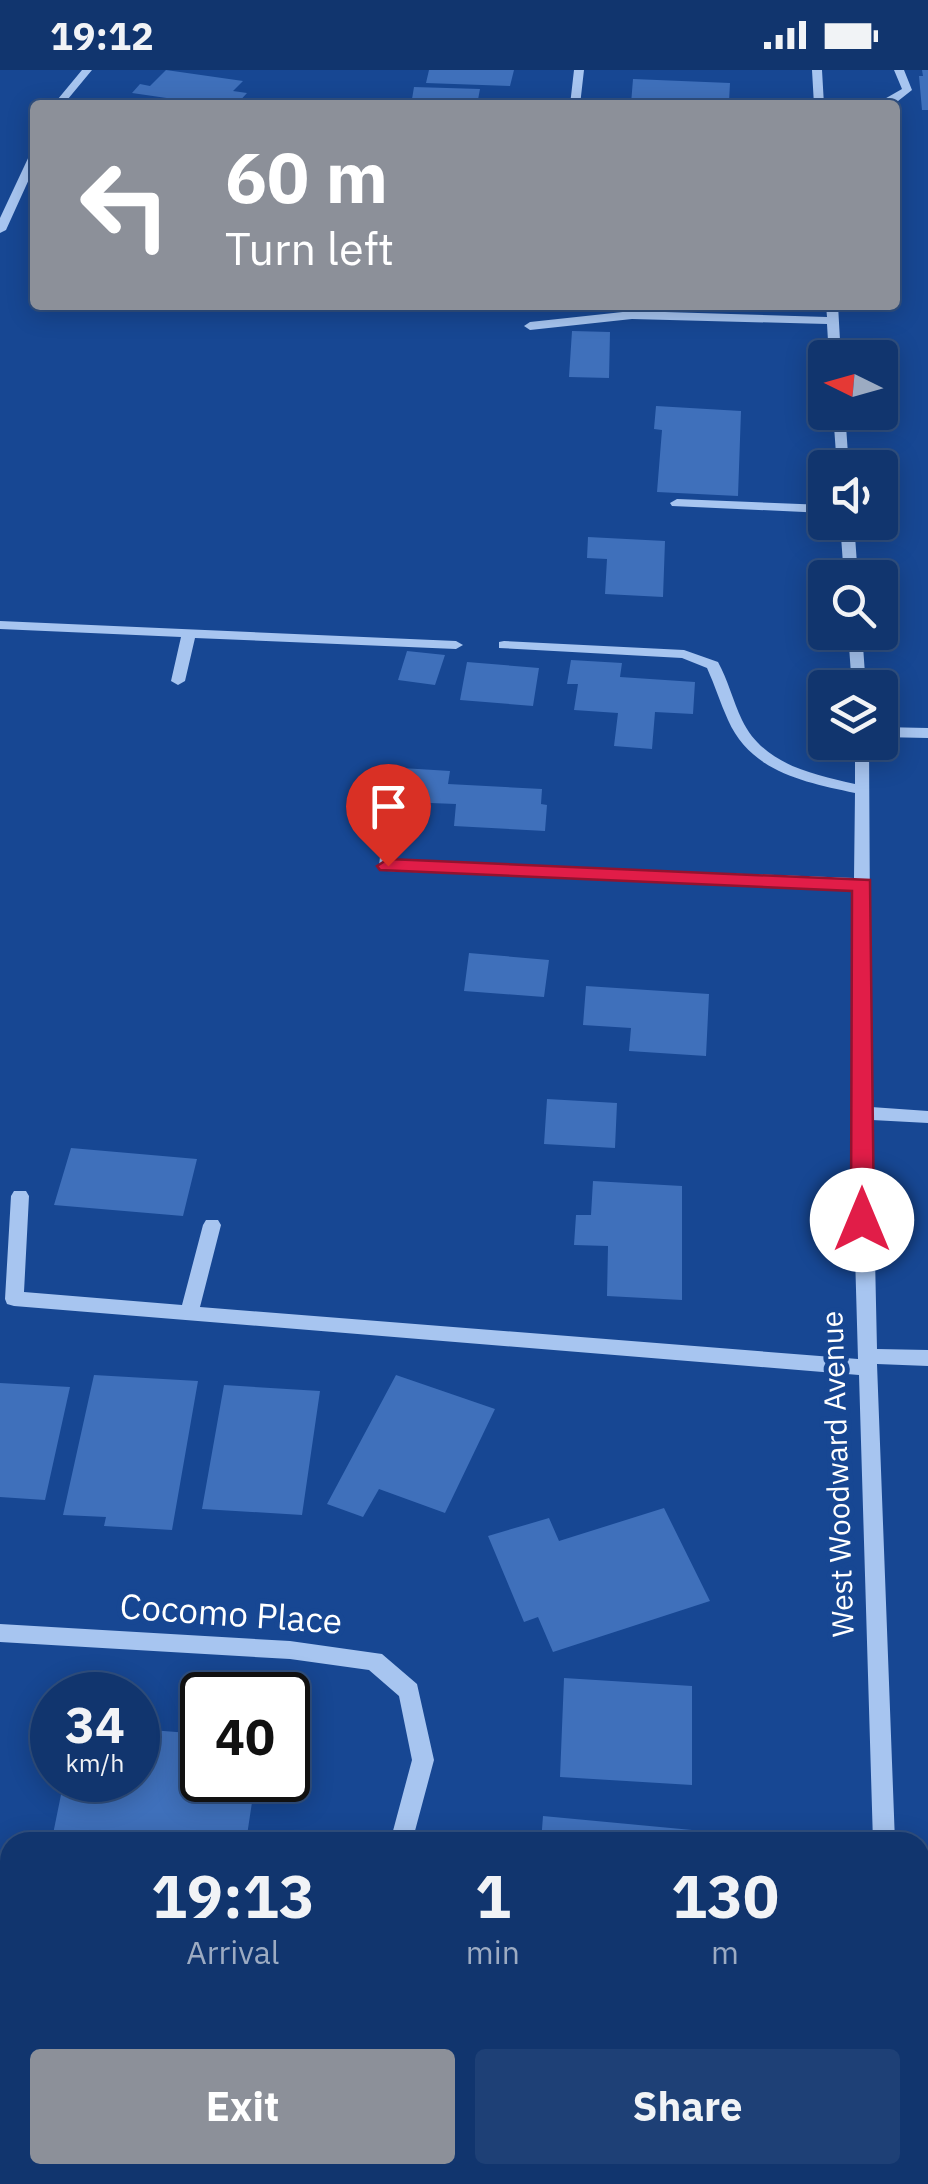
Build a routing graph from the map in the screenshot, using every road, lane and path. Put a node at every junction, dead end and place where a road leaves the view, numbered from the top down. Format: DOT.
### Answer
graph roads {
  1 [pos="86,70"];
  2 [pos="579,70"];
  3 [pos="817,70"];
  4 [pos="900,70"];
  5 [pos="62,100"];
  6 [pos="576,100"];
  7 [pos="819,100"];
  8 [pos="893,100"];
  9 [pos="30,165"];
  10 [pos="0,191"];
  11 [pos="18,191"];
  12 [pos="0,230"];
  13 [pos="832,310"];
  14 [pos="833,320"];
  15 [pos="530,326"];
  16 [pos="835,340"];
  17 [pos="677,503"];
  18 [pos="808,508"];
  19 [pos="0,625"];
  20 [pos="189,634"];
  21 [pos="504,644"];
  22 [pos="456,645"];
  23 [pos="178,681"];
  24 [pos="898,732"];
  25 [pos="928,733"];
  26 [pos="862,760"];
  27 [pos="862,790"];
  28 [pos="390,839"];
  29 [pos="862,884"];
  30 [pos="862,1113"];
  31 [pos="928,1117"];
  32 [pos="20,1196"];
  33 [pos="212,1225"];
  34 [pos="189,1313"];
  35 [pos="928,1358"];
  36 [pos="867,1362"];
  37 [pos="0,1633"];
  38 [pos="404,1832"];
  39 [pos="884,1832"];
  1 -- 5 [label="street"];
  2 -- 6 [label="street"];
  3 -- 7 [label="street"];
  4 -- 8 [label="street"];
  9 -- 11 [label="street"];
  10 -- 11 [label="street"];
  11 -- 12 [label="street"];
  13 -- 14 [label="street"];
  14 -- 15 [label="street"];
  14 -- 16 [label="street"];
  17 -- 18 [label="street"];
  19 -- 20 [label="street"];
  20 -- 22 [label="street"];
  20 -- 23 [label="street"];
  21 -- 27 [label="street"];
  24 -- 25 [label="street"];
  26 -- 27 [label="street, West Woodward Avenue"];
  27 -- 29 [label="street, West Woodward Avenue"];
  28 -- 29 [label="street"];
  29 -- 30 [label="street, West Woodward Avenue"];
  30 -- 31 [label="street"];
  30 -- 36 [label="street, West Woodward Avenue"];
  32 -- 34 [label="street"];
  33 -- 34 [label="street"];
  34 -- 36 [label="street"];
  35 -- 36 [label="street"];
  36 -- 39 [label="street, West Woodward Avenue"];
  37 -- 38 [label="street, Cocomo Place"];
}
